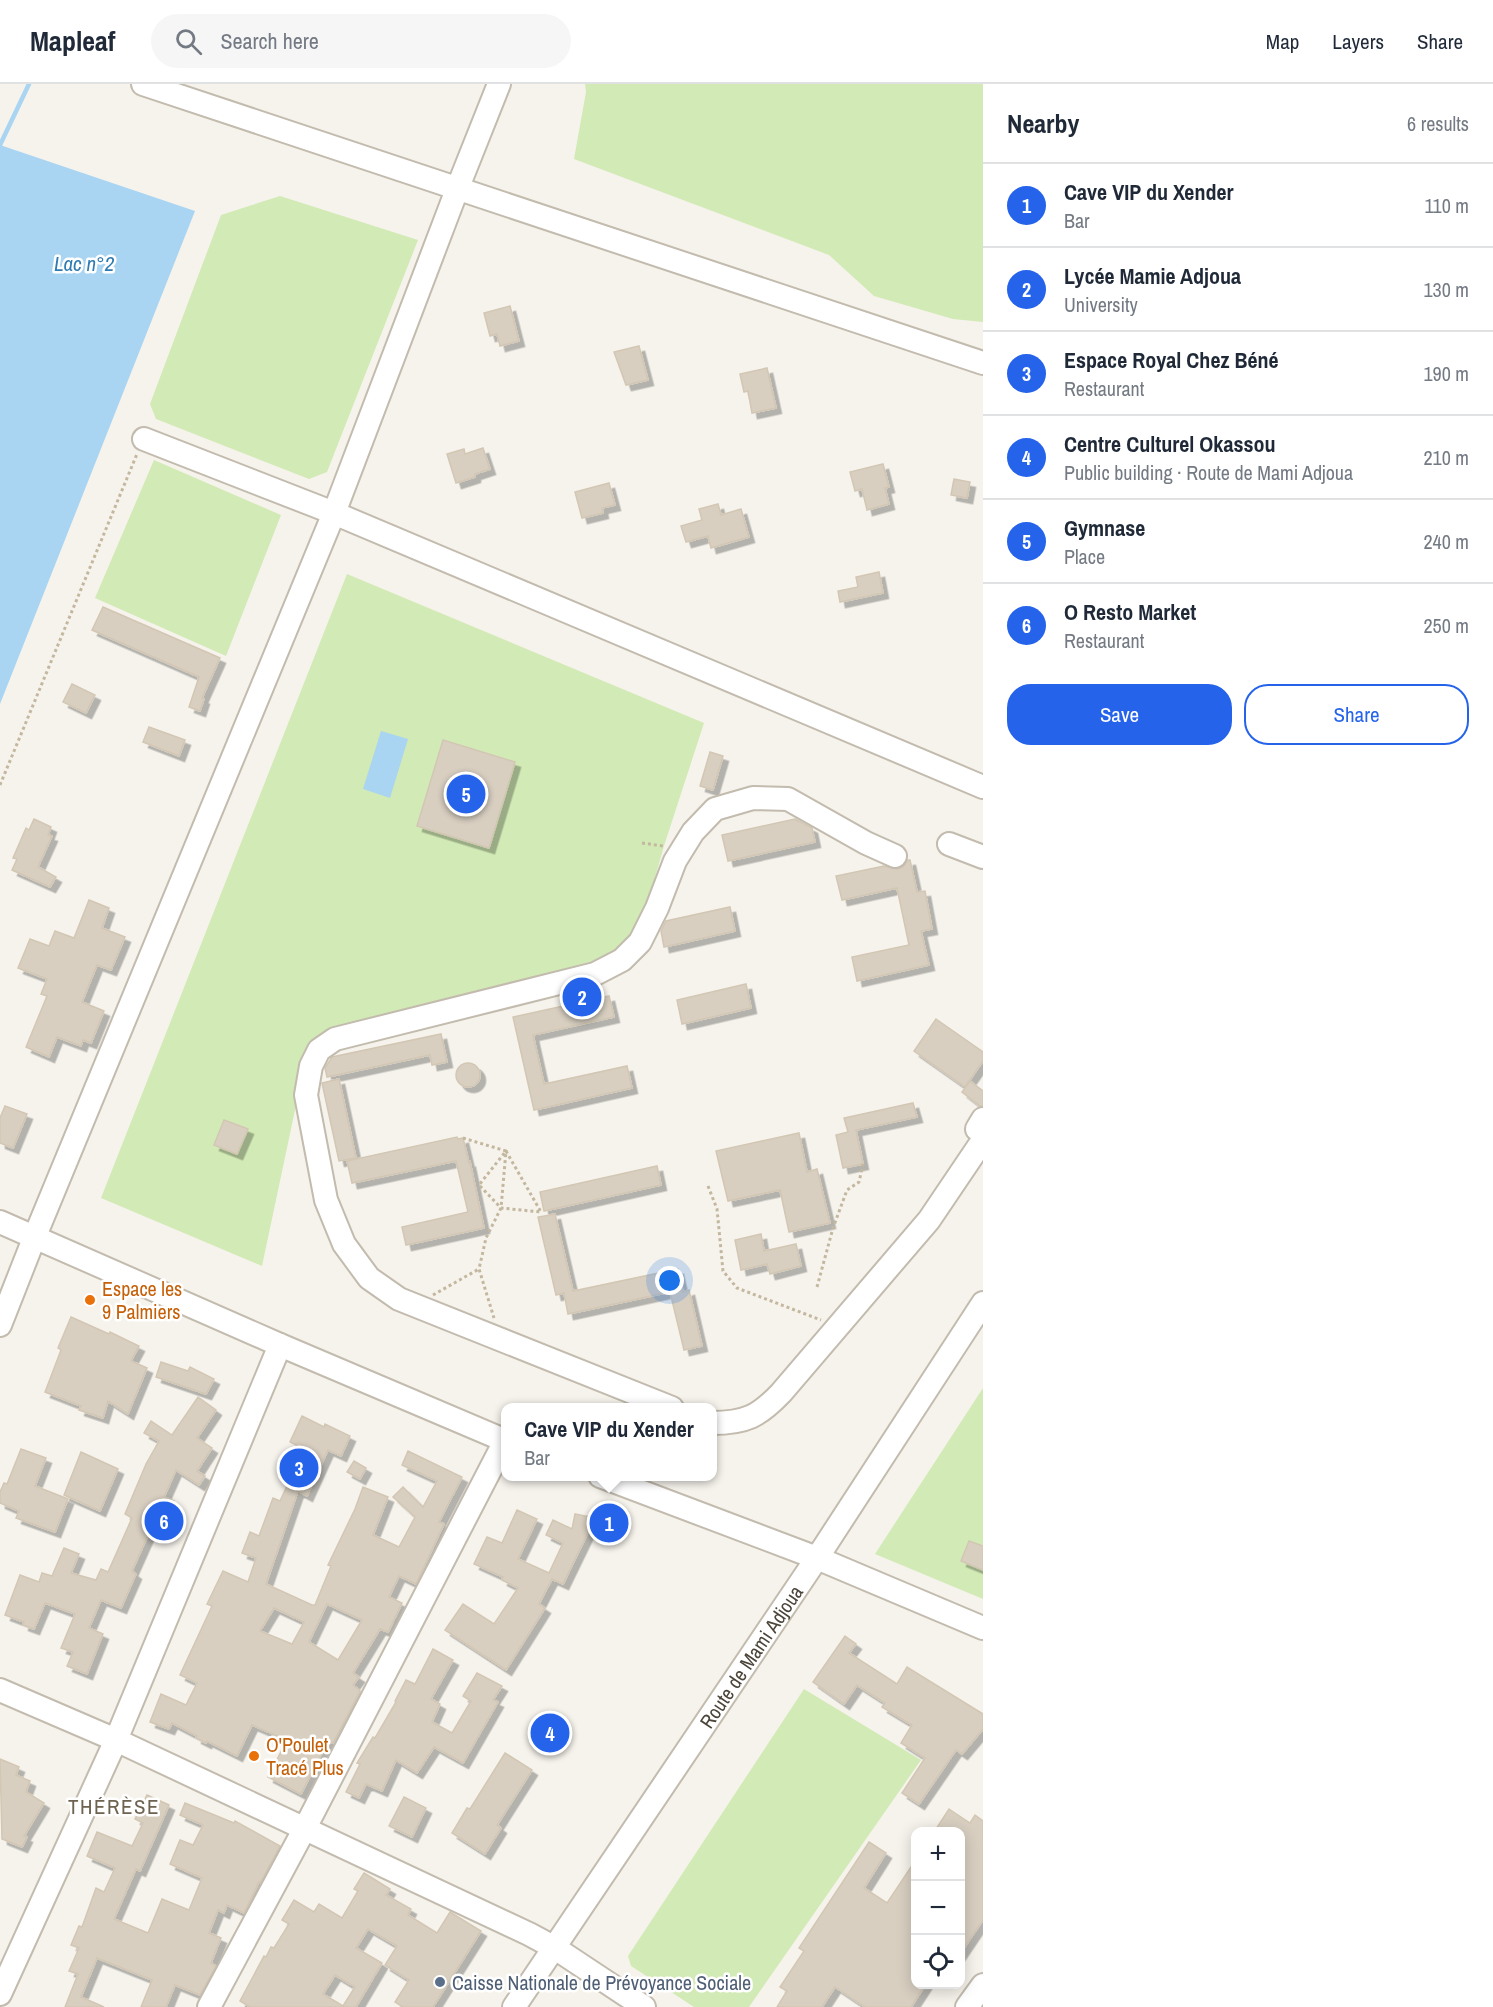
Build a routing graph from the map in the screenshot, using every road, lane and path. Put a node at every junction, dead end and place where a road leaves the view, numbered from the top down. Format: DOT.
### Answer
graph roads {
  1 [pos="143,84"];
  2 [pos="499,84"];
  3 [pos="458,187"];
  4 [pos="983,363"];
  5 [pos="144,439"];
  6 [pos="334,513"];
  7 [pos="0,785"];
  8 [pos="983,787"];
  9 [pos="949,844"];
  10 [pos="895,856"];
  11 [pos="983,857"];
  12 [pos="981,1129"];
  13 [pos="463,1138"];
  14 [pos="507,1151"];
  15 [pos="863,1164"];
  16 [pos="708,1186"];
  17 [pos="501,1208"];
  18 [pos="0,1222"];
  19 [pos="35,1236"];
  20 [pos="479,1269"];
  21 [pos="817,1287"];
  22 [pos="983,1303"];
  23 [pos="416,1305"];
  24 [pos="0,1325"];
  25 [pos="837,1326"];
  26 [pos="501,1340"];
  27 [pos="280,1345"];
  28 [pos="662,1403"];
  29 [pos="717,1423"];
  30 [pos="501,1439"];
  31 [pos="501,1449"];
  32 [pos="613,1481"];
  33 [pos="817,1558"];
  34 [pos="983,1628"];
  35 [pos="0,1690"];
  36 [pos="116,1740"];
  37 [pos="305,1828"];
  38 [pos="555,1948"];
  39 [pos="983,1985"];
  40 [pos="0,1994"];
  41 [pos="209,2007"];
  42 [pos="514,2007"];
  43 [pos="644,2007"];
  44 [pos="967,2007"];
  1 -- 3 [label="street"];
  2 -- 3 [label="street"];
  3 -- 4 [label="street"];
  3 -- 6 [label="street"];
  5 -- 6 [label="street"];
  5 -- 7 [label="path"];
  6 -- 8 [label="street"];
  6 -- 19 [label="street"];
  9 -- 11 [label="street"];
  10 -- 23 [label="street"];
  12 -- 25 [label="street"];
  13 -- 14 [label="path"];
  14 -- 17 [label="path"];
  14 -- 17 [label="path"];
  14 -- 17 [label="path"];
  15 -- 21 [label="path"];
  16 -- 25 [label="path"];
  17 -- 20 [label="path"];
  18 -- 19 [label="street"];
  19 -- 24 [label="street"];
  19 -- 27 [label="street"];
  20 -- 23 [label="path"];
  20 -- 26 [label="path"];
  22 -- 33 [label="street, Route de Mami Adjoua"];
  23 -- 26 [label="street"];
  25 -- 29 [label="street"];
  26 -- 28 [label="street"];
  27 -- 30 [label="street"];
  27 -- 36 [label="street"];
  31 -- 37 [label="street"];
  32 -- 33 [label="street"];
  33 -- 34 [label="street"];
  33 -- 38 [label="street, Route de Mami Adjoua"];
  35 -- 36 [label="street"];
  36 -- 37 [label="street"];
  36 -- 40 [label="street"];
  37 -- 38 [label="street"];
  37 -- 41 [label="street"];
  38 -- 42 [label="street, Route de Mami Adjoua"];
  38 -- 43 [label="street"];
  39 -- 44 [label="street"];
}
